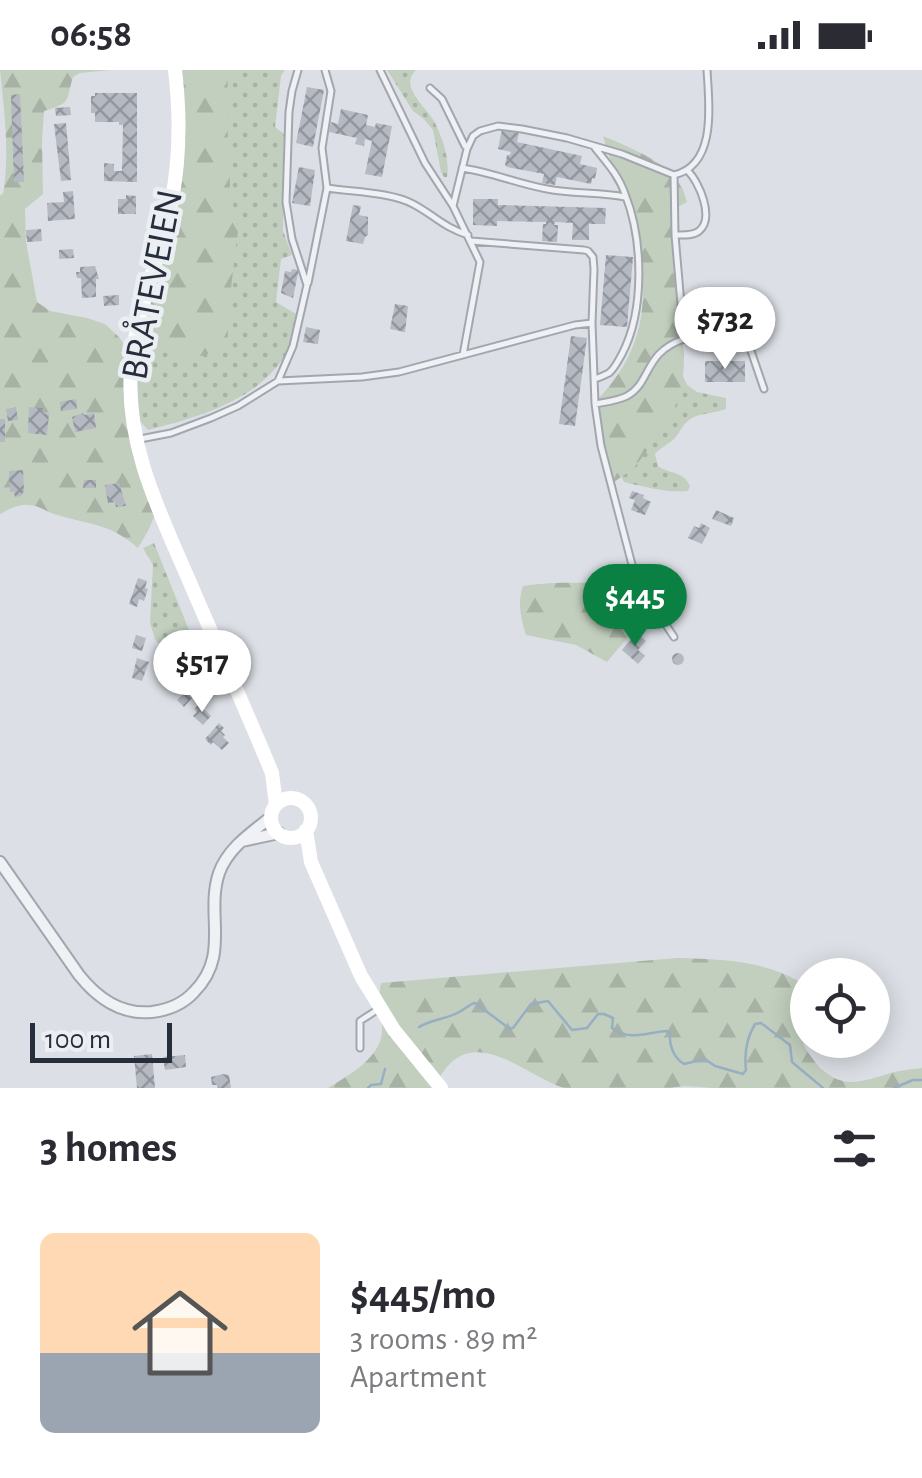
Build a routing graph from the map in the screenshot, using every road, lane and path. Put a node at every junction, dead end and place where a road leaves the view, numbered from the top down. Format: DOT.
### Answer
graph roads {
  1 [pos="175,70"];
  2 [pos="298,70"];
  3 [pos="325,70"];
  4 [pos="380,70"];
  5 [pos="707,70"];
  6 [pos="430,88"];
  7 [pos="593,146"];
  8 [pos="466,149"];
  9 [pos="462,168"];
  10 [pos="688,171"];
  11 [pos="674,175"];
  12 [pos="326,188"];
  13 [pos="627,198"];
  14 [pos="453,206"];
  15 [pos="675,235"];
  16 [pos="470,238"];
  17 [pos="307,285"];
  18 [pos="681,300"];
  19 [pos="592,324"];
  20 [pos="684,339"];
  21 [pos="748,340"];
  22 [pos="463,355"];
  23 [pos="594,379"];
  24 [pos="278,381"];
  25 [pos="764,389"];
  26 [pos="594,404"];
  27 [pos="136,440"];
  28 [pos="674,637"];
  29 [pos="272,773"];
  30 [pos="293,798"];
  31 [pos="274,811"];
  32 [pos="306,830"];
  33 [pos="284,835"];
  34 [pos="241,842"];
  35 [pos="0,862"];
  36 [pos="311,862"];
  37 [pos="380,1008"];
  38 [pos="360,1048"];
  39 [pos="441,1088"];
  1 -- 27 [label="main road, BRÅTEVEIEN"];
  2 -- 17 [label="lane"];
  3 -- 12 [label="lane"];
  4 -- 14 [label="lane"];
  5 -- 10 [label="lane"];
  6 -- 8 [label="lane"];
  7 -- 8 [label="lane"];
  7 -- 11 [label="lane"];
  7 -- 13 [label="lane"];
  8 -- 9 [label="lane"];
  9 -- 13 [label="lane"];
  9 -- 14 [label="lane"];
  10 -- 11 [label="lane"];
  10 -- 15 [label="lane"];
  11 -- 15 [label="lane"];
  12 -- 16 [label="lane"];
  12 -- 17 [label="lane"];
  13 -- 23 [label="lane"];
  14 -- 16 [label="lane"];
  15 -- 18 [label="lane"];
  16 -- 19 [label="lane"];
  16 -- 22 [label="lane"];
  17 -- 24 [label="lane"];
  18 -- 20 [label="lane"];
  18 -- 21 [label="lane"];
  19 -- 22 [label="lane"];
  19 -- 23 [label="lane"];
  20 -- 21 [label="lane"];
  20 -- 26 [label="lane"];
  21 -- 25 [label="lane"];
  22 -- 24 [label="lane"];
  23 -- 26 [label="lane"];
  24 -- 27 [label="lane"];
  26 -- 28 [label="lane"];
  27 -- 29 [label="main road, BRÅTEVEIEN"];
  29 -- 30 [label="main road, BRÅTEVEIEN"];
  29 -- 31 [label="main road, BRÅTEVEIEN"];
  30 -- 31 [label="main road"];
  30 -- 32 [label="main road"];
  31 -- 33 [label="main road"];
  31 -- 34 [label="street"];
  32 -- 33 [label="main road"];
  32 -- 36 [label="main road"];
  33 -- 34 [label="street"];
  33 -- 36 [label="main road"];
  34 -- 35 [label="street"];
  36 -- 37 [label="main road"];
  37 -- 38 [label="lane"];
  37 -- 39 [label="main road"];
}
